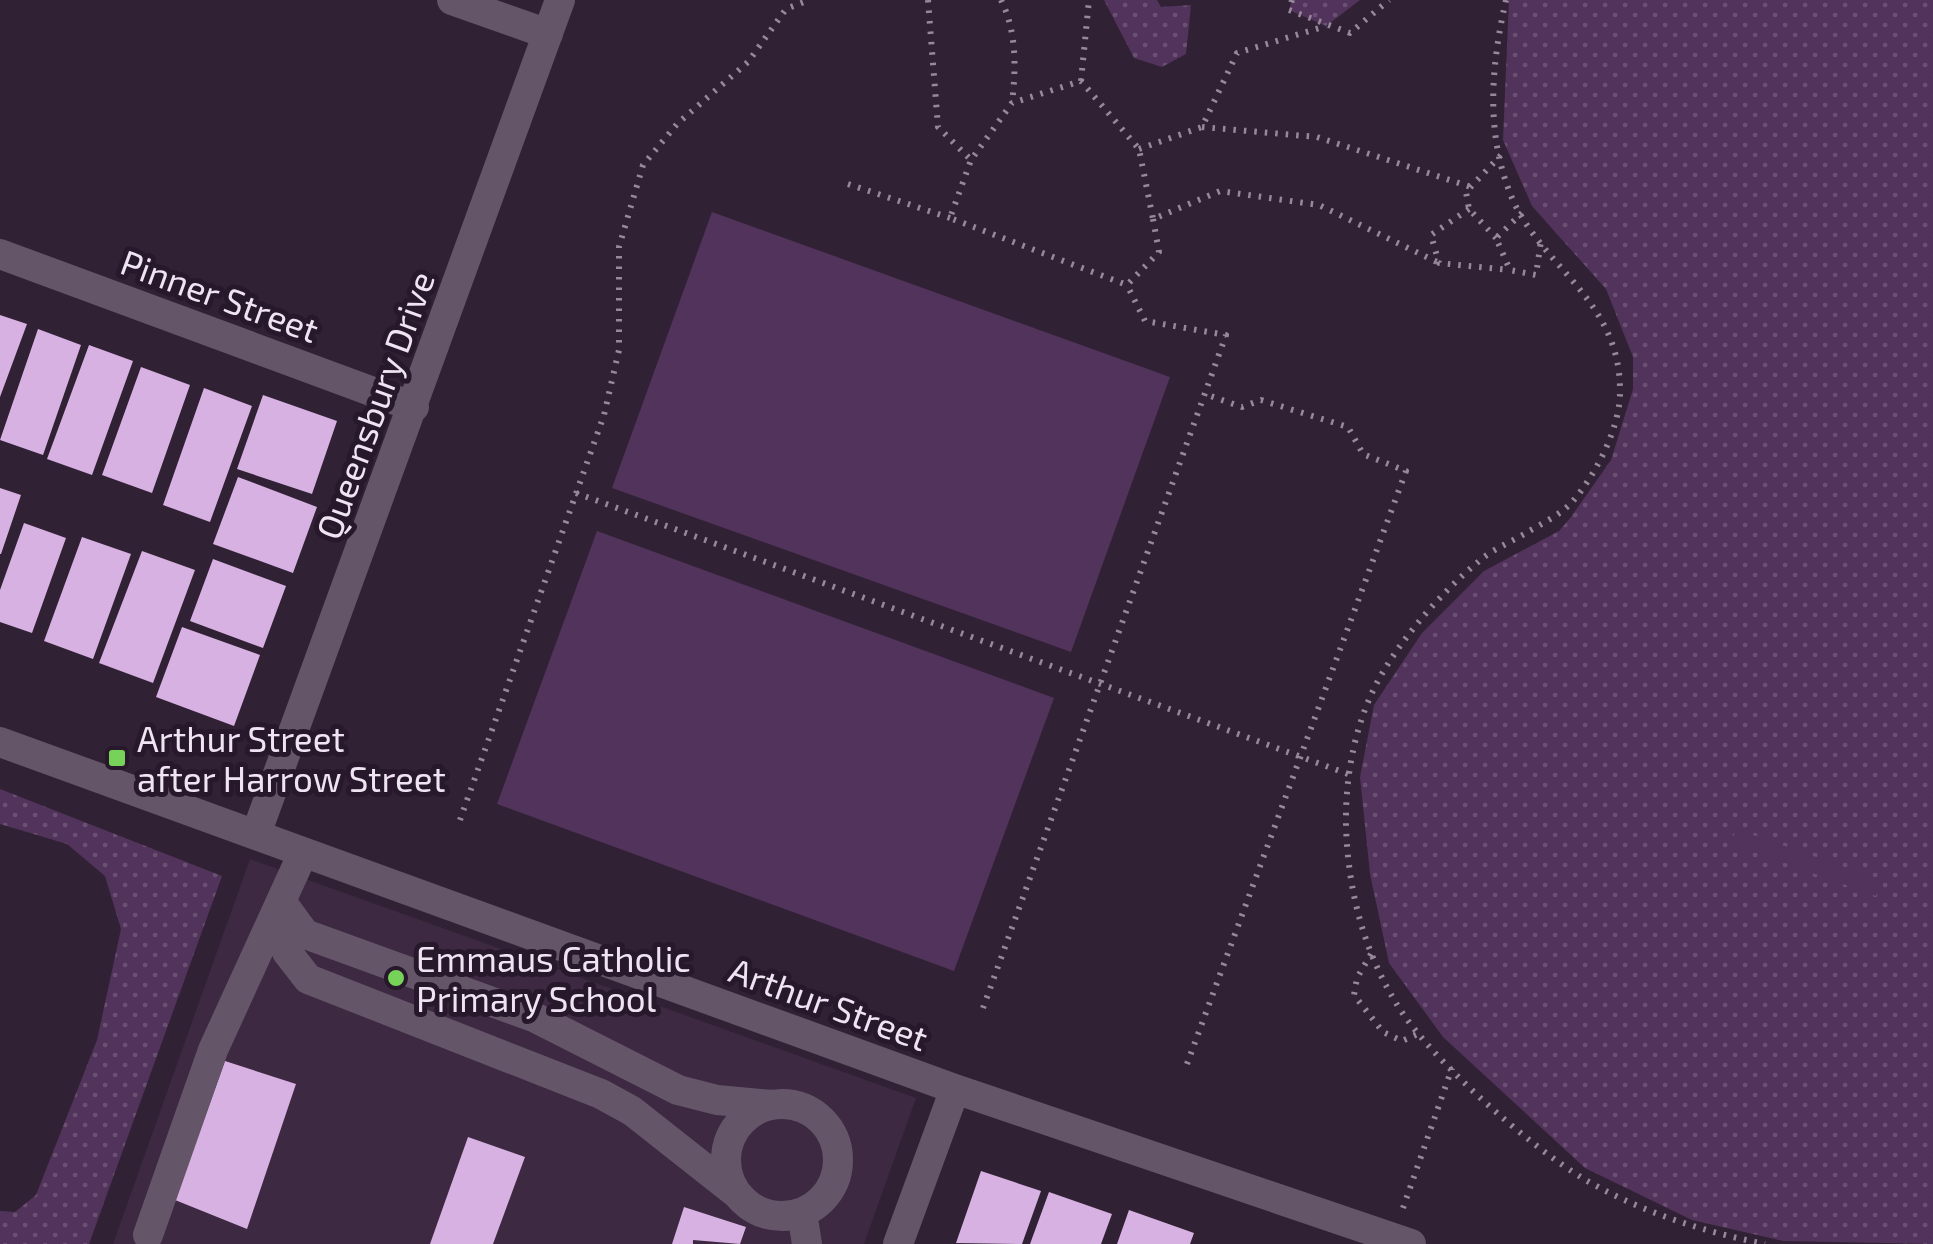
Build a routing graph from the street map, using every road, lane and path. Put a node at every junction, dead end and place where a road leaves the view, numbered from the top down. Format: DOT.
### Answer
graph roads {
  1 [pos="452,0"];
  2 [pos="560,0"];
  3 [pos="809,0"];
  4 [pos="928,0"];
  5 [pos="1001,0"];
  6 [pos="1089,0"];
  7 [pos="1292,0"];
  8 [pos="1389,0"];
  9 [pos="1506,0"];
  10 [pos="1326,26"];
  11 [pos="548,34"];
  12 [pos="1081,82"];
  13 [pos="1012,103"];
  14 [pos="1202,127"];
  15 [pos="1140,149"];
  16 [pos="1501,156"];
  17 [pos="971,160"];
  18 [pos="848,184"];
  19 [pos="1470,187"];
  20 [pos="1469,209"];
  21 [pos="1522,213"];
  22 [pos="950,218"];
  23 [pos="1154,219"];
  24 [pos="1496,238"];
  25 [pos="1541,240"];
  26 [pos="0,254"];
  27 [pos="1439,263"];
  28 [pos="1510,270"];
  29 [pos="1127,285"];
  30 [pos="1205,394"];
  31 [pos="414,407"];
  32 [pos="576,493"];
  33 [pos="1101,684"];
  34 [pos="0,742"];
  35 [pos="1300,756"];
  36 [pos="1348,774"];
  37 [pos="460,820"];
  38 [pos="256,834"];
  39 [pos="303,852"];
  40 [pos="281,902"];
  41 [pos="1371,954"];
  42 [pos="983,1008"];
  43 [pos="1418,1034"];
  44 [pos="1187,1064"];
  45 [pos="1452,1068"];
  46 [pos="954,1088"];
  47 [pos="772,1104"];
  48 [pos="736,1193"];
  49 [pos="802,1213"];
  50 [pos="1329,1230"];
  51 [pos="148,1235"];
  52 [pos="1402,1241"];
  53 [pos="807,1244"];
  54 [pos="898,1244"];
  55 [pos="1765,1244"];
  1 -- 11 [label="street"];
  2 -- 11 [label="street, Queensbury Drive"];
  3 -- 32 [label="path"];
  4 -- 17 [label="path"];
  5 -- 13 [label="path"];
  6 -- 12 [label="path"];
  7 -- 10 [label="path"];
  8 -- 10 [label="path"];
  9 -- 16 [label="path"];
  10 -- 14 [label="path"];
  11 -- 31 [label="street, Queensbury Drive"];
  12 -- 13 [label="path"];
  12 -- 15 [label="path"];
  13 -- 17 [label="path"];
  14 -- 15 [label="path"];
  14 -- 19 [label="path"];
  15 -- 23 [label="path"];
  16 -- 19 [label="path"];
  16 -- 21 [label="path"];
  17 -- 22 [label="path"];
  18 -- 22 [label="path"];
  19 -- 20 [label="path"];
  20 -- 24 [label="path"];
  20 -- 27 [label="path"];
  21 -- 24 [label="path"];
  21 -- 25 [label="path"];
  22 -- 29 [label="path"];
  23 -- 27 [label="path"];
  23 -- 29 [label="path"];
  24 -- 28 [label="path"];
  25 -- 28 [label="path"];
  25 -- 36 [label="path"];
  26 -- 31 [label="street, Pinner Street"];
  27 -- 28 [label="path"];
  29 -- 30 [label="path"];
  30 -- 33 [label="path"];
  30 -- 35 [label="path"];
  31 -- 38 [label="street, Queensbury Drive"];
  32 -- 33 [label="path"];
  32 -- 37 [label="path"];
  33 -- 35 [label="path"];
  33 -- 42 [label="path"];
  34 -- 38 [label="street, Arthur Street"];
  35 -- 36 [label="path"];
  35 -- 44 [label="path"];
  36 -- 41 [label="path"];
  38 -- 39 [label="street, Arthur Street"];
  39 -- 40 [label="street"];
  39 -- 46 [label="street, Arthur Street"];
  40 -- 47 [label="street"];
  40 -- 48 [label="street"];
  40 -- 51 [label="street"];
  41 -- 43 [label="path"];
  41 -- 43 [label="path"];
  43 -- 45 [label="path"];
  45 -- 52 [label="path"];
  45 -- 55 [label="path"];
  46 -- 50 [label="street, Arthur Street"];
  46 -- 54 [label="street"];
  47 -- 48 [label="street"];
  47 -- 49 [label="street"];
  48 -- 49 [label="street"];
  49 -- 53 [label="street"];
  50 -- 52 [label="street, Arthur Street"];
}
